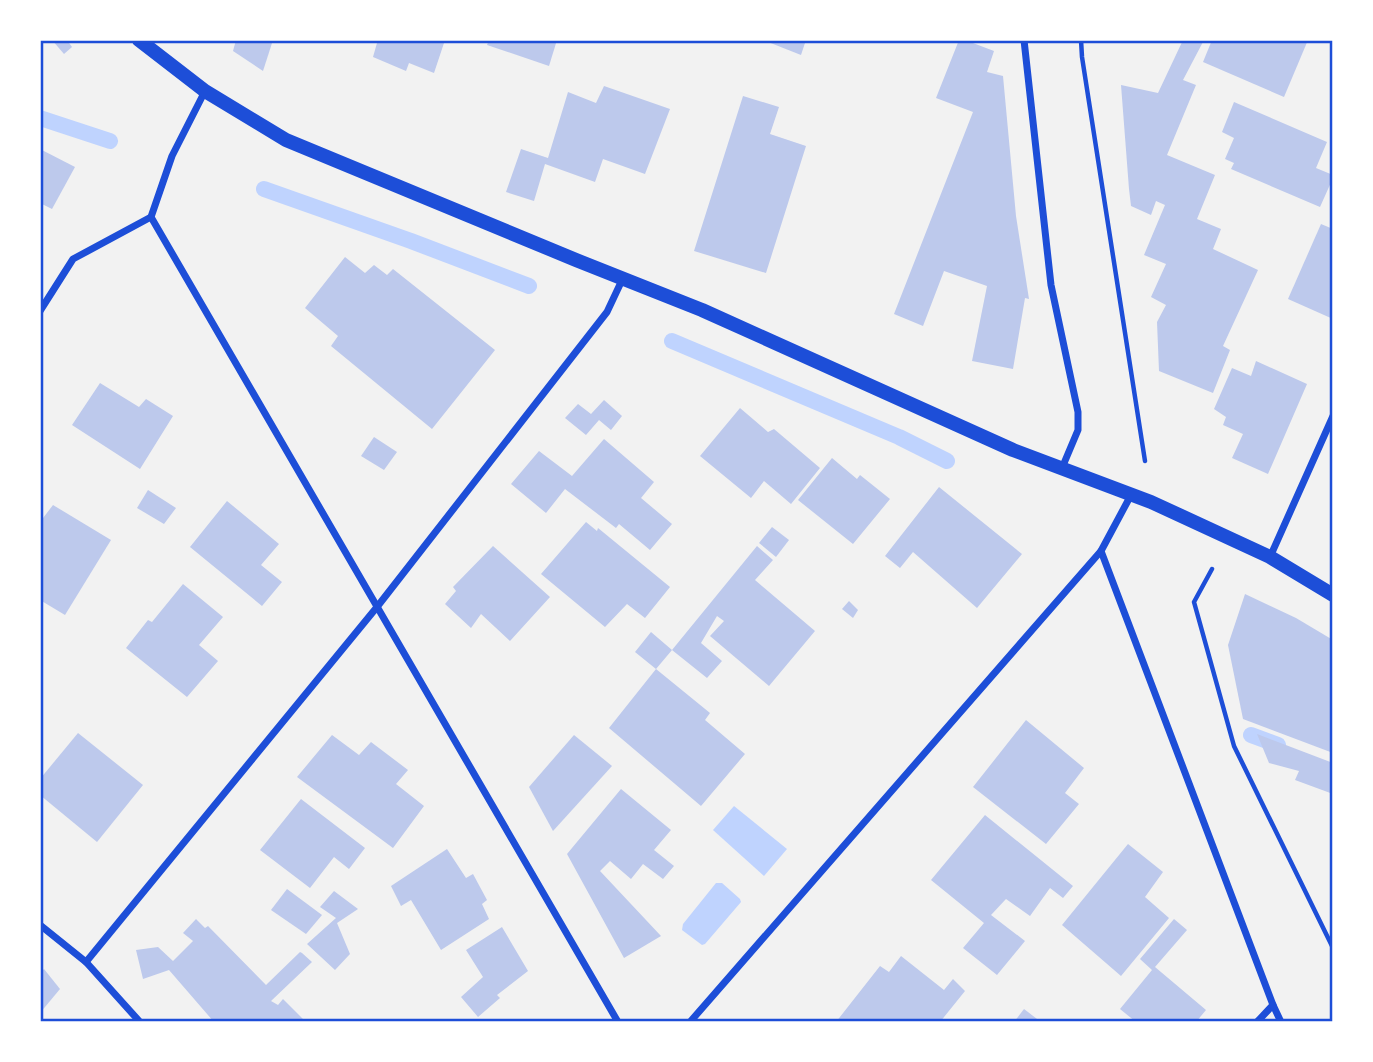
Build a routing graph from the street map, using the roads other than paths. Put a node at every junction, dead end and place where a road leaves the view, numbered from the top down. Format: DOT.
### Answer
graph roads {
  1 [pos="139,40"];
  2 [pos="1024,40"];
  3 [pos="205,91"];
  4 [pos="151,217"];
  5 [pos="623,278"];
  6 [pos="40,311"];
  7 [pos="1333,416"];
  8 [pos="1062,468"];
  9 [pos="1131,495"];
  10 [pos="1101,551"];
  11 [pos="1270,557"];
  12 [pos="1333,595"];
  13 [pos="377,607"];
  14 [pos="40,925"];
  15 [pos="86,962"];
  16 [pos="1273,1005"];
  17 [pos="140,1022"];
  18 [pos="618,1022"];
  19 [pos="690,1022"];
  20 [pos="1257,1022"];
  21 [pos="1281,1022"];
  1 -- 3 [label="main road"];
  2 -- 8 [label="street"];
  3 -- 4 [label="street"];
  3 -- 5 [label="main road"];
  4 -- 6 [label="street"];
  4 -- 13 [label="street"];
  5 -- 8 [label="main road"];
  5 -- 13 [label="street"];
  7 -- 11 [label="street"];
  8 -- 9 [label="main road"];
  9 -- 10 [label="street"];
  9 -- 11 [label="main road"];
  10 -- 16 [label="street"];
  10 -- 19 [label="street"];
  11 -- 12 [label="main road"];
  13 -- 15 [label="street"];
  13 -- 18 [label="street"];
  14 -- 15 [label="street"];
  15 -- 17 [label="street"];
  16 -- 20 [label="street"];
  16 -- 21 [label="street"];
}
